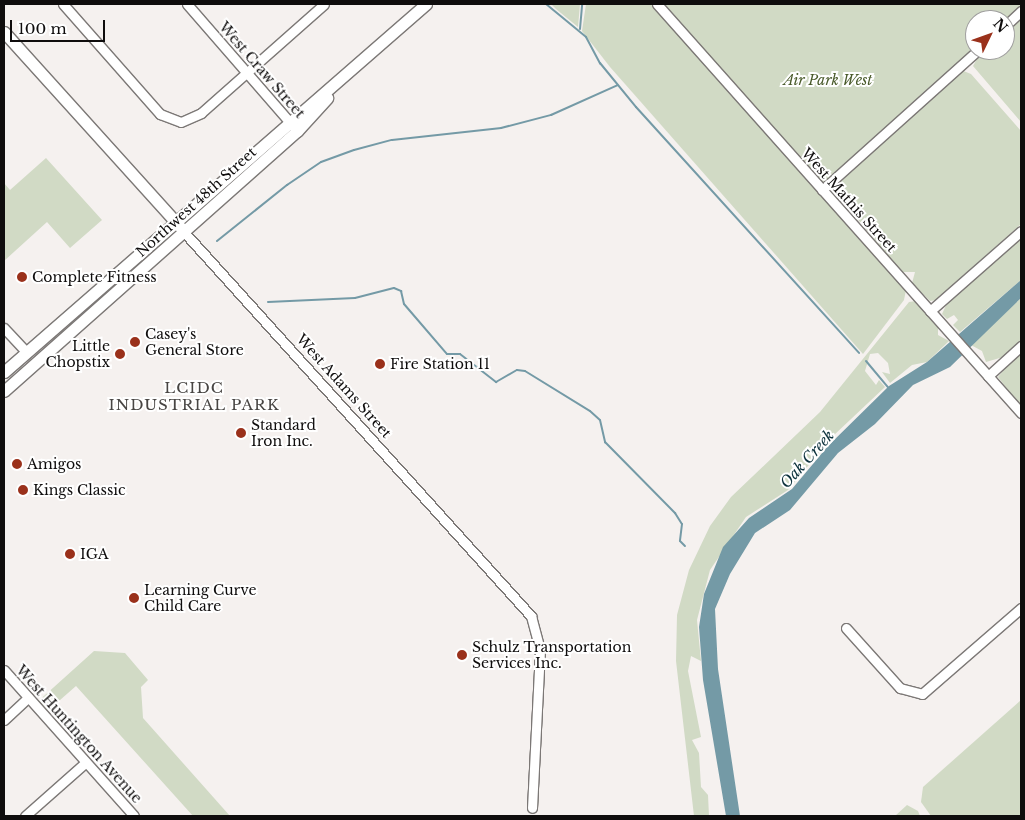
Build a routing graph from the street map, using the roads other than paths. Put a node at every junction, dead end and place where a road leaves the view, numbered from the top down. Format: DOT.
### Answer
graph roads {
  1 [pos="63,4"];
  2 [pos="187,4"];
  3 [pos="324,4"];
  4 [pos="426,4"];
  5 [pos="656,4"];
  6 [pos="4,32"];
  7 [pos="967,60"];
  8 [pos="246,73"];
  9 [pos="293,127"];
  10 [pos="822,190"];
  11 [pos="176,222"];
  12 [pos="1021,231"];
  13 [pos="184,232"];
  14 [pos="930,311"];
  15 [pos="4,328"];
  16 [pos="1021,346"];
  17 [pos="26,352"];
  18 [pos="4,372"];
  19 [pos="988,376"];
  20 [pos="4,379"];
  21 [pos="4,391"];
  22 [pos="1021,413"];
  23 [pos="1021,608"];
  24 [pos="846,628"];
  25 [pos="4,670"];
  26 [pos="28,698"];
  27 [pos="4,720"];
  28 [pos="86,762"];
  29 [pos="532,808"];
  30 [pos="25,816"];
  31 [pos="134,816"];
  1 -- 8 [label="street"];
  2 -- 8 [label="street, West Craw Street"];
  3 -- 8 [label="street"];
  4 -- 9 [label="main road, Northwest 48th Street"];
  5 -- 10 [label="street, West Mathis Street"];
  6 -- 11 [label="main road, West Adams Street"];
  7 -- 10 [label="street"];
  8 -- 9 [label="street, West Craw Street"];
  9 -- 11 [label="main road, Northwest 48th Street"];
  9 -- 13 [label="main road, Northwest 48th Street"];
  10 -- 14 [label="street, West Mathis Street"];
  11 -- 13 [label="main road, West Adams Street"];
  11 -- 17 [label="main road, Northwest 48th Street"];
  12 -- 14 [label="street"];
  13 -- 21 [label="main road, Northwest 48th Street"];
  13 -- 29 [label="street, West Adams Street"];
  14 -- 19 [label="street, West Mathis Street"];
  15 -- 17 [label="street"];
  16 -- 19 [label="street"];
  17 -- 18 [label="main road, Northwest 48th Street"];
  17 -- 20 [label="main road"];
  19 -- 22 [label="street, West Mathis Street"];
  23 -- 24 [label="street"];
  25 -- 26 [label="street, West Huntington Avenue"];
  26 -- 27 [label="street"];
  26 -- 28 [label="street, West Huntington Avenue"];
  28 -- 30 [label="street"];
  28 -- 31 [label="street, West Huntington Avenue"];
}
